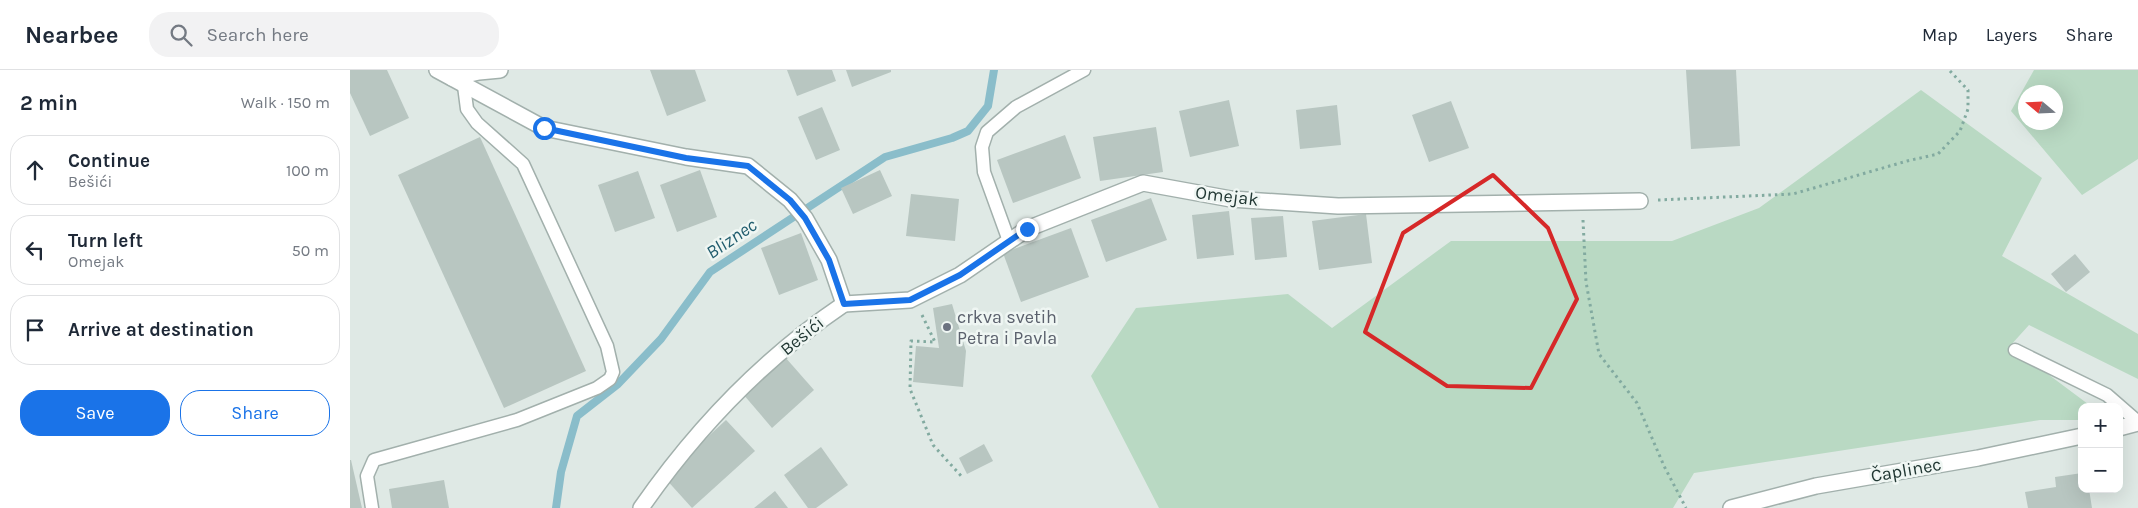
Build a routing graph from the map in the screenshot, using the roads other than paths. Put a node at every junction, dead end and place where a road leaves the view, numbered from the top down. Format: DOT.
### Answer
graph roads {
  1 [pos="437,70"];
  2 [pos="500,70"];
  3 [pos="1084,70"];
  4 [pos="458,82"];
  5 [pos="1640,201"];
  6 [pos="1009,241"];
  7 [pos="844,304"];
  8 [pos="2015,350"];
  9 [pos="2138,423"];
  10 [pos="2123,427"];
  11 [pos="2078,437"];
  12 [pos="372,508"];
  13 [pos="640,508"];
  14 [pos="1731,508"];
  1 -- 4 [label="street"];
  2 -- 4 [label="street"];
  3 -- 6 [label="lane"];
  4 -- 7 [label="street"];
  4 -- 12 [label="lane"];
  5 -- 6 [label="street, Omejak"];
  6 -- 7 [label="street, Omejak"];
  7 -- 13 [label="street, Bešići"];
  8 -- 9 [label="lane"];
  9 -- 10 [label="street"];
  11 -- 14 [label="street, Čaplinec"];
}
